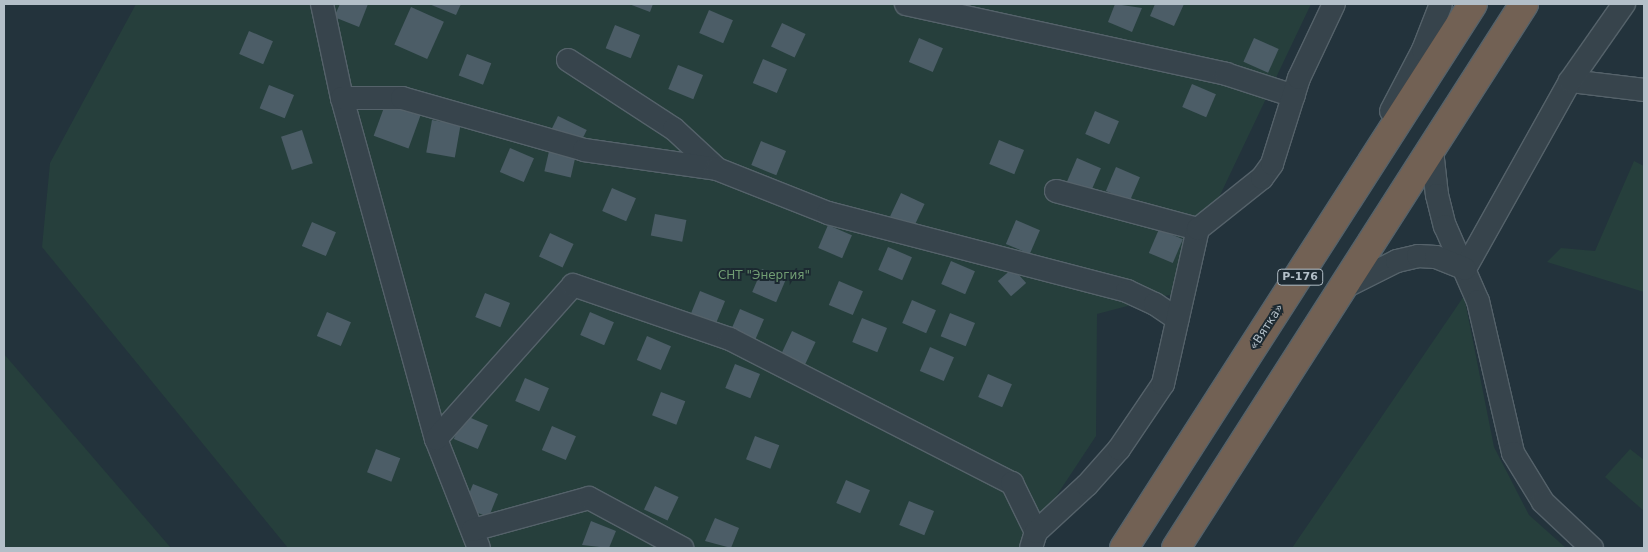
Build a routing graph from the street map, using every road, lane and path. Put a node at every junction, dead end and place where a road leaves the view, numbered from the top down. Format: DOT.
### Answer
graph roads {
  1 [pos="322,4"];
  2 [pos="906,4"];
  3 [pos="1334,4"];
  4 [pos="1441,4"];
  5 [pos="1473,4"];
  6 [pos="1524,4"];
  7 [pos="1624,4"];
  8 [pos="568,60"];
  9 [pos="1570,81"];
  10 [pos="1644,90"];
  11 [pos="1294,96"];
  12 [pos="342,98"];
  13 [pos="1432,150"];
  14 [pos="717,169"];
  15 [pos="1056,191"];
  16 [pos="1198,230"];
  17 [pos="1322,242"];
  18 [pos="1465,269"];
  19 [pos="1344,288"];
  20 [pos="1177,320"];
  21 [pos="436,439"];
  22 [pos="476,539"];
  23 [pos="1033,540"];
  24 [pos="682,548"];
  25 [pos="1124,548"];
  26 [pos="1176,548"];
  27 [pos="1592,548"];
  1 -- 12 [label="street"];
  2 -- 11 [label="street"];
  3 -- 11 [label="street"];
  4 -- 17 [label="street"];
  5 -- 17 [label="highway, «Вятка» / Р-176"];
  6 -- 13 [label="highway, Р-176"];
  7 -- 9 [label="street"];
  8 -- 14 [label="street"];
  9 -- 10 [label="street"];
  9 -- 18 [label="street"];
  11 -- 16 [label="street"];
  12 -- 14 [label="street"];
  12 -- 21 [label="street"];
  13 -- 18 [label="street"];
  13 -- 19 [label="highway, Р-176"];
  14 -- 20 [label="street"];
  15 -- 16 [label="street"];
  16 -- 20 [label="street"];
  17 -- 25 [label="highway, «Вятка» / Р-176"];
  18 -- 19 [label="street"];
  18 -- 27 [label="street"];
  19 -- 26 [label="highway, Р-176"];
  20 -- 23 [label="street"];
  21 -- 22 [label="street"];
  21 -- 23 [label="street"];
  22 -- 24 [label="street"];
}
